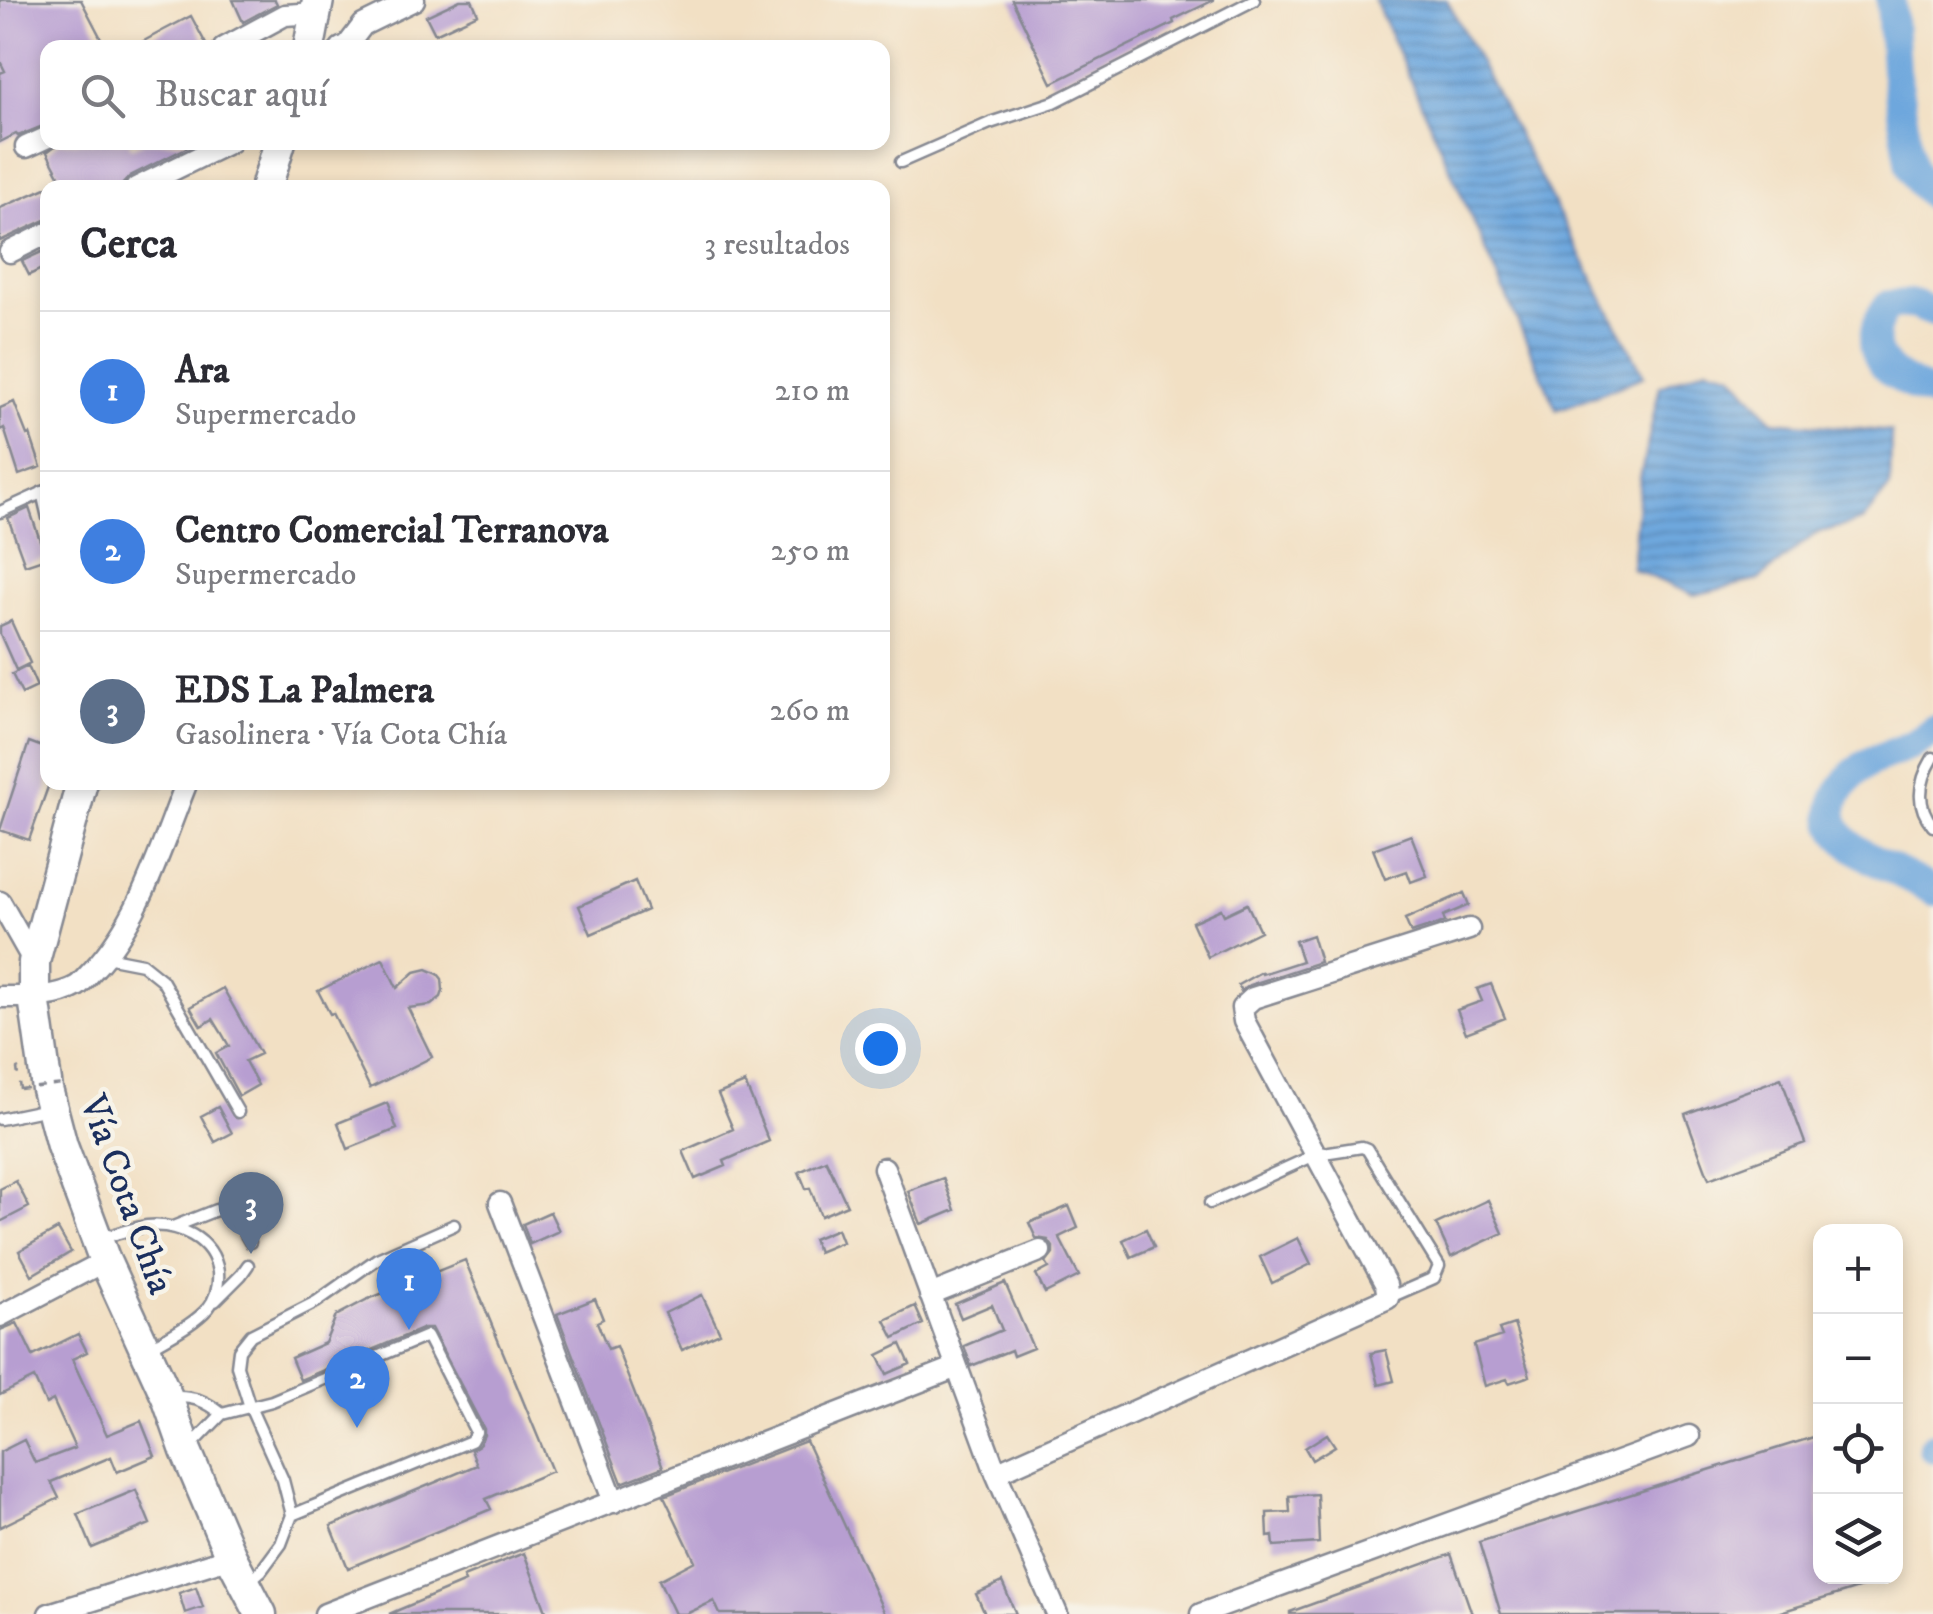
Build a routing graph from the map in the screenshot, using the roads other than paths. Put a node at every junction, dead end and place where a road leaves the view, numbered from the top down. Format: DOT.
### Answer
graph roads {
  1 [pos="414,0"];
  2 [pos="1254,0"];
  3 [pos="317,6"];
  4 [pos="239,40"];
  5 [pos="311,40"];
  6 [pos="352,40"];
  7 [pos="40,141"];
  8 [pos="26,147"];
  9 [pos="214,150"];
  10 [pos="278,150"];
  11 [pos="900,162"];
  12 [pos="152,180"];
  13 [pos="268,180"];
  14 [pos="40,237"];
  15 [pos="10,252"];
  16 [pos="40,493"];
  17 [pos="0,512"];
  18 [pos="1933,758"];
  19 [pos="80,790"];
  20 [pos="184,790"];
  21 [pos="1933,826"];
  22 [pos="0,902"];
  23 [pos="1469,929"];
  24 [pos="106,957"];
  25 [pos="34,962"];
  26 [pos="34,997"];
  27 [pos="0,998"];
  28 [pos="58,1096"];
  29 [pos="238,1112"];
  30 [pos="0,1120"];
  31 [pos="1317,1154"];
  32 [pos="884,1168"];
  33 [pos="500,1203"];
  34 [pos="1210,1204"];
  35 [pos="216,1210"];
  36 [pos="238,1219"];
  37 [pos="454,1225"];
  38 [pos="172,1228"];
  39 [pos="250,1242"];
  40 [pos="1040,1250"];
  41 [pos="101,1251"];
  42 [pos="248,1265"];
  43 [pos="930,1294"];
  44 [pos="1388,1298"];
  45 [pos="211,1305"];
  46 [pos="0,1316"];
  47 [pos="146,1350"];
  48 [pos="957,1367"];
  49 [pos="167,1397"];
  50 [pos="250,1408"];
  51 [pos="222,1414"];
  52 [pos="1689,1436"];
  53 [pos="186,1451"];
  54 [pos="996,1473"];
  55 [pos="614,1502"];
  56 [pos="292,1515"];
  57 [pos="231,1557"];
  58 [pos="246,1584"];
  59 [pos="49,1614"];
  60 [pos="261,1614"];
  61 [pos="325,1614"];
  62 [pos="1057,1614"];
  63 [pos="1201,1614"];
  1 -- 6 [label="street"];
  2 -- 11 [label="lane"];
  3 -- 4 [label="street"];
  3 -- 5 [label="main road"];
  7 -- 8 [label="street"];
  9 -- 12 [label="street"];
  10 -- 13 [label="main road"];
  14 -- 15 [label="street"];
  16 -- 17 [label="lane"];
  18 -- 21 [label="lane"];
  19 -- 25 [label="main road, Vía Cota Chía"];
  20 -- 24 [label="street"];
  22 -- 25 [label="street"];
  23 -- 31 [label="street"];
  24 -- 26 [label="street"];
  24 -- 29 [label="lane"];
  25 -- 26 [label="main road, Vía Cota Chía"];
  26 -- 27 [label="street"];
  26 -- 28 [label="main road, Vía Cota Chía"];
  28 -- 30 [label="lane"];
  28 -- 41 [label="main road, Vía Cota Chía"];
  31 -- 34 [label="lane"];
  31 -- 44 [label="street"];
  31 -- 44 [label="lane"];
  32 -- 43 [label="street"];
  33 -- 55 [label="street"];
  35 -- 38 [label="lane"];
  36 -- 39 [label="lane"];
  37 -- 50 [label="lane"];
  38 -- 41 [label="lane"];
  38 -- 45 [label="lane"];
  40 -- 43 [label="street"];
  41 -- 46 [label="street"];
  41 -- 47 [label="main road, Vía Cota Chía"];
  42 -- 45 [label="lane"];
  43 -- 48 [label="street"];
  44 -- 54 [label="street"];
  45 -- 47 [label="lane"];
  47 -- 49 [label="main road, Vía Cota Chía"];
  48 -- 54 [label="street"];
  48 -- 55 [label="street"];
  49 -- 51 [label="lane"];
  49 -- 53 [label="main road, Vía Cota Chía"];
  50 -- 51 [label="lane"];
  50 -- 56 [label="lane"];
  50 -- 56 [label="lane"];
  51 -- 53 [label="lane"];
  52 -- 63 [label="street"];
  53 -- 57 [label="main road, Vía Cota Chía"];
  54 -- 62 [label="street"];
  55 -- 61 [label="street"];
  56 -- 58 [label="lane"];
  57 -- 58 [label="main road, Vía Cota Chía"];
  57 -- 59 [label="street"];
  58 -- 60 [label="main road, Vía Cota Chía"];
}
